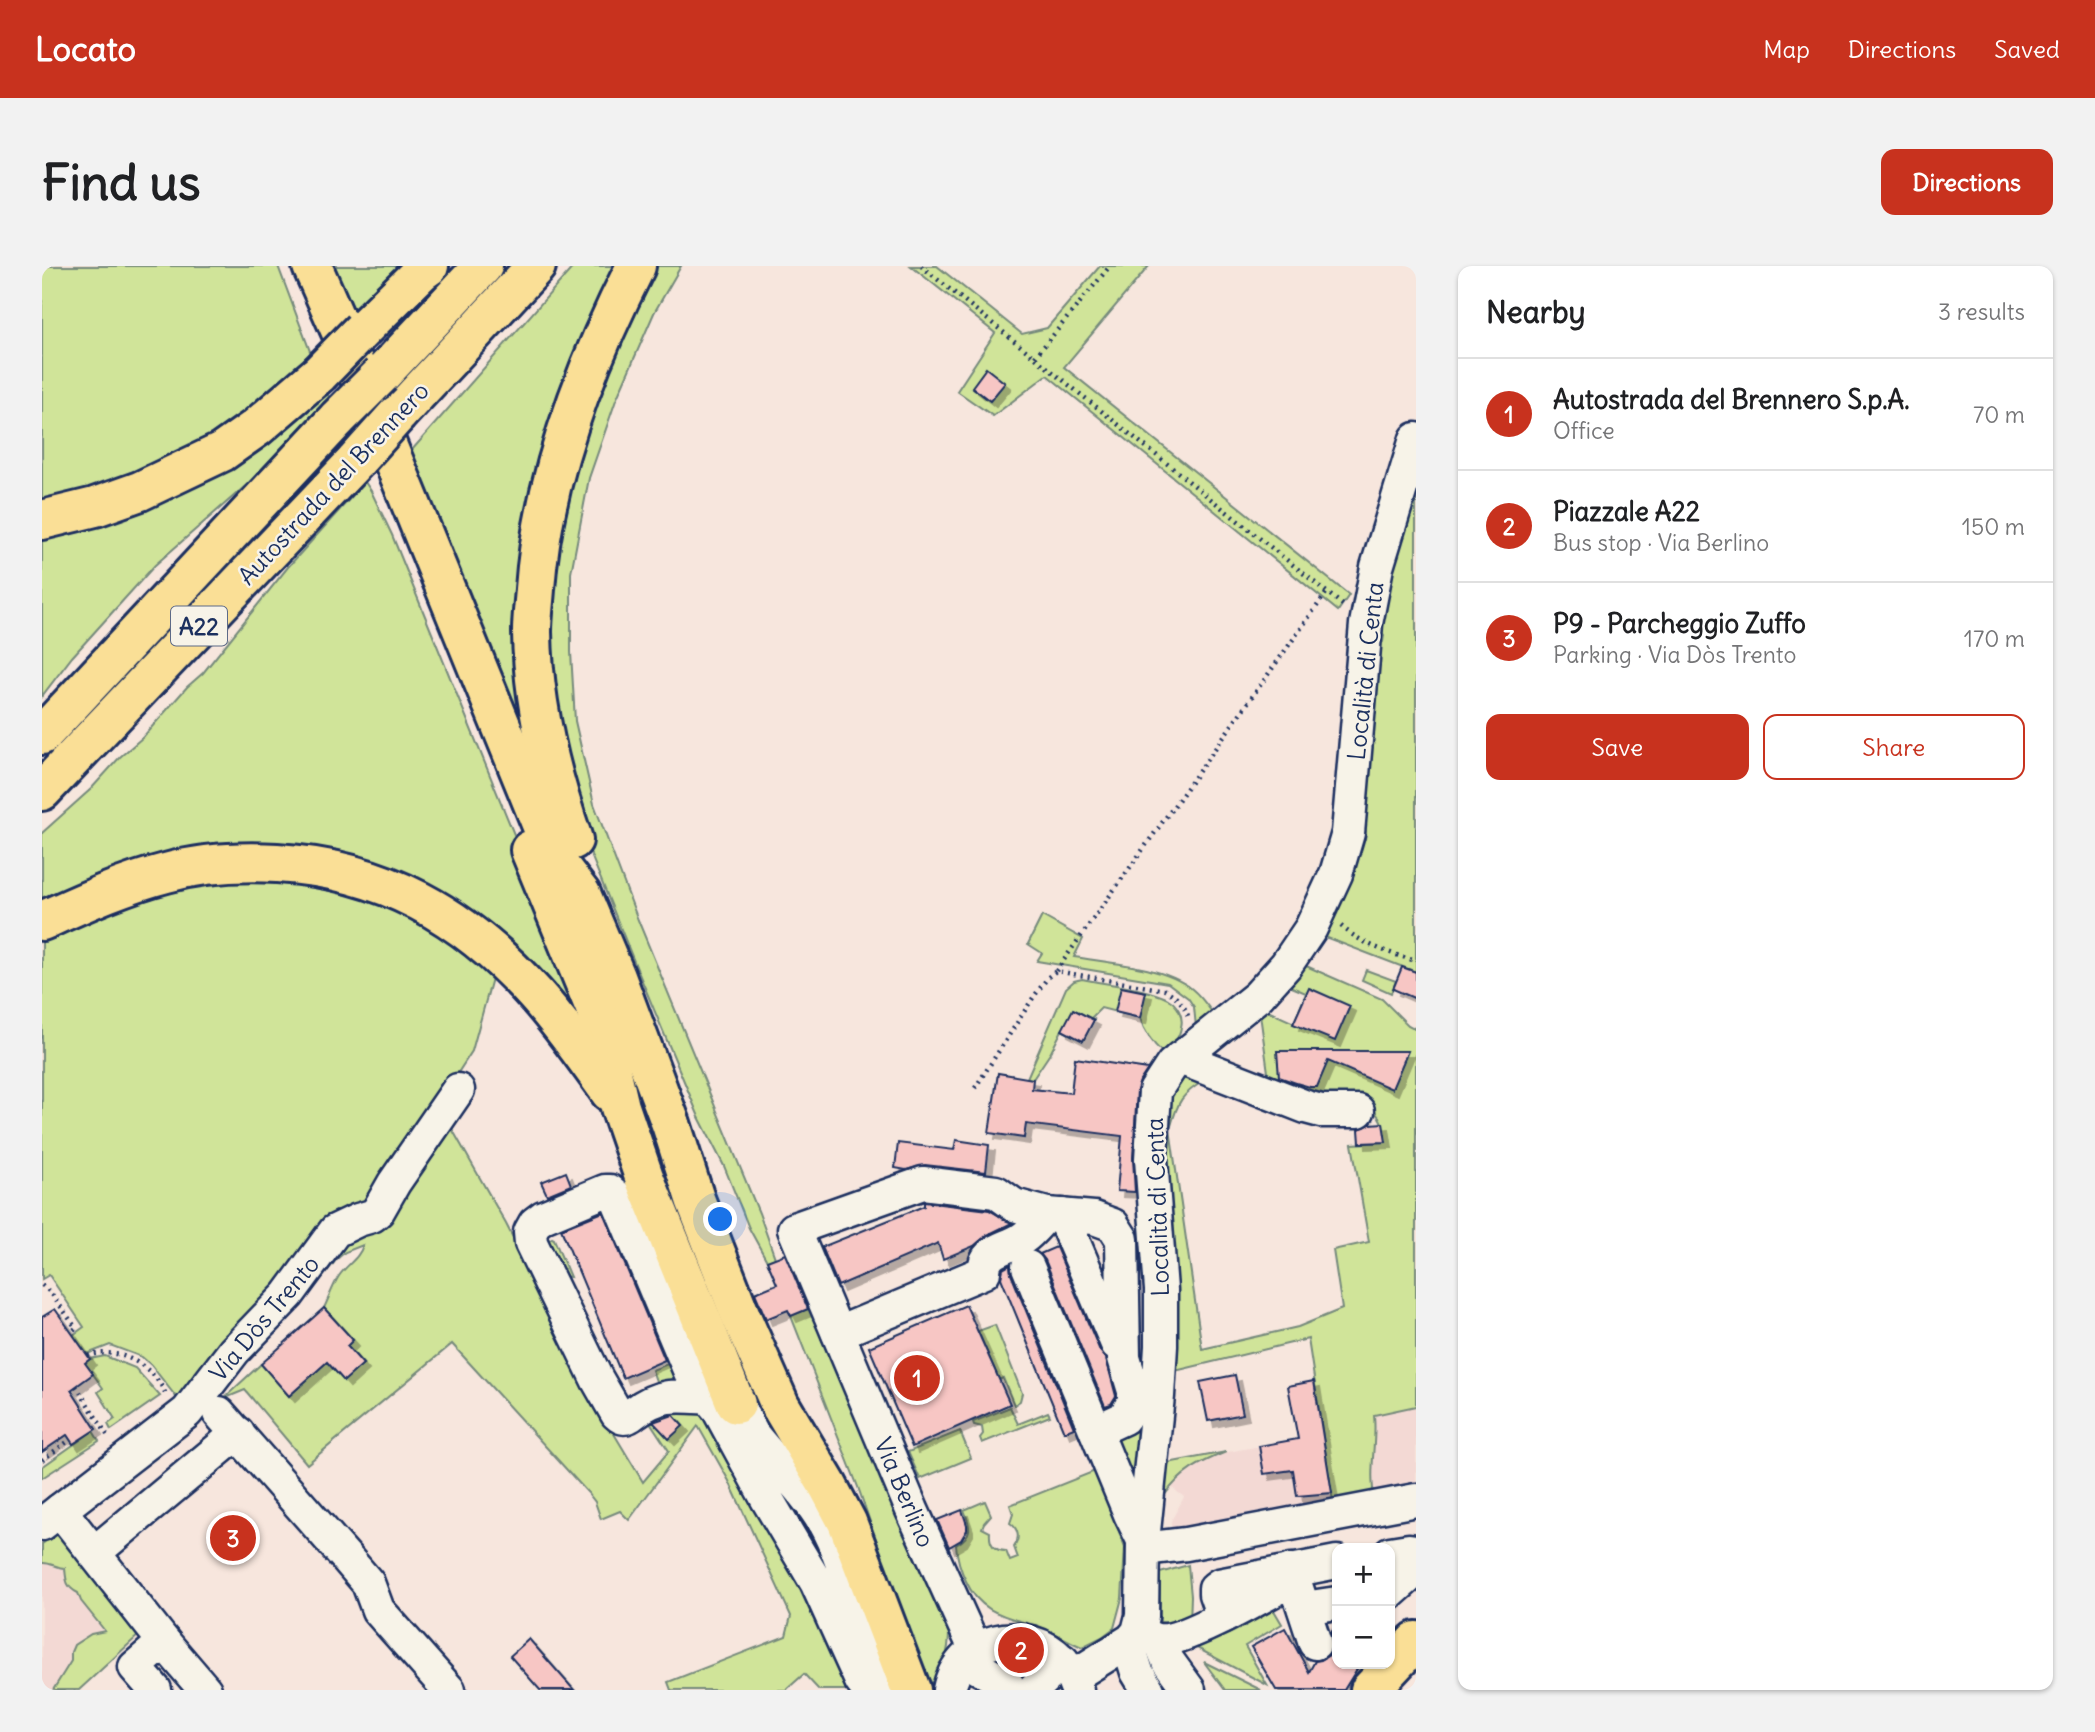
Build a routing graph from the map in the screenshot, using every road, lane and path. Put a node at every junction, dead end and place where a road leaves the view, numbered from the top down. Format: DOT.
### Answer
graph roads {
  1 [pos="288,266"];
  2 [pos="312,266"];
  3 [pos="429,266"];
  4 [pos="483,266"];
  5 [pos="536,266"];
  6 [pos="636,266"];
  7 [pos="921,266"];
  8 [pos="1110,266"];
  9 [pos="1035,357"];
  10 [pos="1416,439"];
  11 [pos="42,520"];
  12 [pos="1327,592"];
  13 [pos="1366,624"];
  14 [pos="42,735"];
  15 [pos="42,791"];
  16 [pos="581,894"];
  17 [pos="1320,906"];
  18 [pos="42,921"];
  19 [pos="1416,961"];
  20 [pos="1056,971"];
  21 [pos="1180,1058"];
  22 [pos="975,1088"];
  23 [pos="458,1090"];
  24 [pos="620,1107"];
  25 [pos="1358,1111"];
  26 [pos="1054,1215"];
  27 [pos="1028,1267"];
  28 [pos="42,1286"];
  29 [pos="71,1332"];
  30 [pos="838,1333"];
  31 [pos="88,1356"];
  32 [pos="1124,1358"];
  33 [pos="76,1386"];
  34 [pos="157,1401"];
  35 [pos="722,1401"];
  36 [pos="118,1429"];
  37 [pos="1096,1431"];
  38 [pos="70,1440"];
  39 [pos="42,1460"];
  40 [pos="1416,1500"];
  41 [pos="51,1517"];
  42 [pos="1143,1545"];
  43 [pos="1395,1552"];
  44 [pos="1416,1552"];
  45 [pos="94,1553"];
  46 [pos="1332,1565"];
  47 [pos="1416,1570"];
  48 [pos="1297,1586"];
  49 [pos="1395,1589"];
  50 [pos="1332,1601"];
  51 [pos="1142,1639"];
  52 [pos="1416,1641"];
  53 [pos="164,1642"];
  54 [pos="1315,1643"];
  55 [pos="969,1654"];
  56 [pos="1071,1676"];
  57 [pos="1416,1677"];
  58 [pos="1139,1687"];
  59 [pos="1016,1689"];
  60 [pos="156,1690"];
  61 [pos="205,1690"];
  62 [pos="449,1690"];
  63 [pos="868,1690"];
  64 [pos="877,1690"];
  65 [pos="911,1690"];
  66 [pos="949,1690"];
  67 [pos="1189,1690"];
  68 [pos="1370,1690"];
  69 [pos="1404,1690"];
  1 -- 24 [label="highway"];
  2 -- 16 [label="highway"];
  3 -- 11 [label="highway, bridge"];
  4 -- 14 [label="highway, Autostrada del Brennero / A22, bridge"];
  5 -- 15 [label="highway, Autostrada del Brennero / A22, bridge"];
  6 -- 16 [label="highway"];
  7 -- 9 [label="path"];
  8 -- 9 [label="path"];
  9 -- 12 [label="path"];
  10 -- 13 [label="street, Località di Centa"];
  12 -- 13 [label="path"];
  12 -- 20 [label="path"];
  13 -- 17 [label="street, Località di Centa"];
  16 -- 65 [label="highway"];
  17 -- 19 [label="path"];
  17 -- 21 [label="street, Località di Centa"];
  18 -- 24 [label="highway"];
  20 -- 21 [label="path"];
  20 -- 22 [label="path"];
  21 -- 25 [label="street"];
  21 -- 42 [label="street, Località di Centa"];
  23 -- 41 [label="street, Via Dòs Trento"];
  24 -- 35 [label="highway"];
  26 -- 30 [label="street"];
  26 -- 30 [label="street, Via Berlino"];
  26 -- 32 [label="street"];
  26 -- 32 [label="street"];
  27 -- 37 [label="street"];
  28 -- 29 [label="path"];
  30 -- 55 [label="street, Via Berlino"];
  31 -- 34 [label="path"];
  32 -- 37 [label="street"];
  33 -- 36 [label="path"];
  35 -- 35 [label="street"];
  35 -- 63 [label="street"];
  35 -- 64 [label="street"];
  37 -- 42 [label="street"];
  38 -- 39 [label="path"];
  40 -- 42 [label="street"];
  41 -- 45 [label="street"];
  42 -- 51 [label="street, Località di Centa"];
  43 -- 44 [label="street"];
  45 -- 53 [label="street"];
  45 -- 62 [label="street"];
  46 -- 48 [label="street"];
  47 -- 49 [label="street"];
  48 -- 50 [label="street"];
  48 -- 51 [label="street"];
  48 -- 54 [label="street"];
  51 -- 56 [label="street"];
  51 -- 58 [label="street"];
  51 -- 67 [label="street"];
  52 -- 68 [label="highway"];
  53 -- 60 [label="street"];
  53 -- 61 [label="street"];
  55 -- 56 [label="street"];
  55 -- 59 [label="street"];
  55 -- 66 [label="street"];
  56 -- 59 [label="street"];
  57 -- 69 [label="highway"];
}
